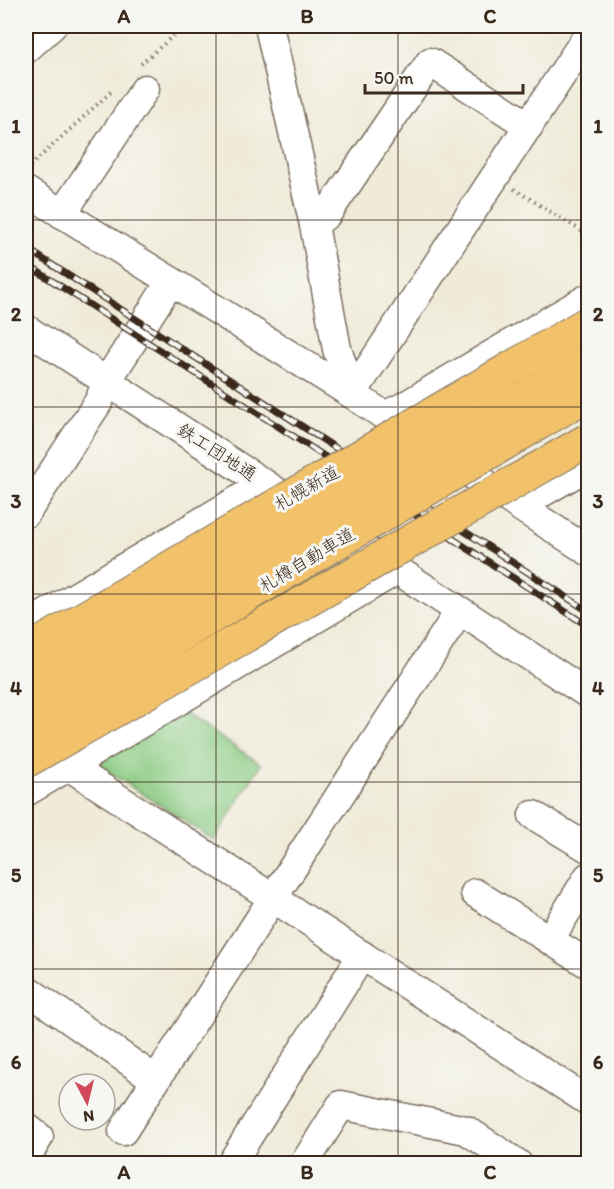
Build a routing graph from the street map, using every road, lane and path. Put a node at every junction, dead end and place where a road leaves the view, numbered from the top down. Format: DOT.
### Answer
graph roads {
  1 [pos="52,26"];
  2 [pos="184,26"];
  3 [pos="269,26"];
  4 [pos="588,35"];
  5 [pos="26,49"];
  6 [pos="143,77"];
  7 [pos="115,88"];
  8 [pos="529,126"];
  9 [pos="495,177"];
  10 [pos="28,178"];
  11 [pos="62,214"];
  12 [pos="314,225"];
  13 [pos="588,235"];
  14 [pos="171,282"];
  15 [pos="588,298"];
  16 [pos="588,323"];
  17 [pos="26,329"];
  18 [pos="588,361"];
  19 [pos="107,381"];
  20 [pos="352,394"];
  21 [pos="588,394"];
  22 [pos="384,416"];
  23 [pos="588,440"];
  24 [pos="588,466"];
  25 [pos="265,484"];
  26 [pos="519,506"];
  27 [pos="26,513"];
  28 [pos="588,551"];
  29 [pos="397,570"];
  30 [pos="459,612"];
  31 [pos="26,626"];
  32 [pos="26,652"];
  33 [pos="26,689"];
  34 [pos="588,694"];
  35 [pos="26,726"];
  36 [pos="26,761"];
  37 [pos="68,766"];
  38 [pos="26,792"];
  39 [pos="533,815"];
  40 [pos="588,848"];
  41 [pos="588,877"];
  42 [pos="476,893"];
  43 [pos="273,898"];
  44 [pos="550,939"];
  45 [pos="362,955"];
  46 [pos="588,964"];
  47 [pos="26,989"];
  48 [pos="156,1080"];
  49 [pos="588,1101"];
  50 [pos="26,1127"];
  51 [pos="123,1131"];
  52 [pos="26,1158"];
  53 [pos="231,1164"];
  54 [pos="304,1164"];
  55 [pos="518,1164"];
  1 -- 5 [label="street"];
  2 -- 6 [label="path"];
  3 -- 12 [label="street"];
  4 -- 8 [label="street"];
  6 -- 11 [label="street"];
  7 -- 10 [label="path"];
  8 -- 9 [label="street"];
  8 -- 12 [label="street"];
  9 -- 13 [label="path"];
  9 -- 20 [label="street"];
  10 -- 11 [label="street"];
  11 -- 14 [label="street"];
  12 -- 20 [label="street"];
  14 -- 19 [label="street"];
  14 -- 20 [label="street"];
  15 -- 22 [label="street"];
  16 -- 32 [label="highway, 札幌新道, bridge"];
  17 -- 19 [label="street, 鉄工団地通"];
  18 -- 33 [label="highway, 札樽自動車道, bridge"];
  19 -- 25 [label="street, 鉄工団地通"];
  19 -- 27 [label="street"];
  20 -- 22 [label="street"];
  21 -- 35 [label="highway, 札樽自動車道, bridge"];
  22 -- 26 [label="street"];
  23 -- 36 [label="highway, bridge"];
  24 -- 26 [label="street"];
  25 -- 29 [label="street, 鉄工団地通"];
  25 -- 31 [label="street"];
  26 -- 28 [label="street"];
  29 -- 30 [label="street, 鉄工団地通"];
  29 -- 37 [label="street"];
  30 -- 34 [label="street, 鉄工団地通"];
  30 -- 43 [label="street"];
  37 -- 38 [label="street"];
  37 -- 43 [label="street"];
  39 -- 40 [label="street"];
  41 -- 44 [label="street"];
  42 -- 44 [label="street"];
  43 -- 45 [label="street"];
  43 -- 48 [label="street"];
  44 -- 46 [label="street"];
  45 -- 49 [label="street"];
  45 -- 53 [label="street"];
  47 -- 48 [label="street"];
  48 -- 51 [label="street"];
  50 -- 52 [label="street"];
  54 -- 55 [label="street"];
}
